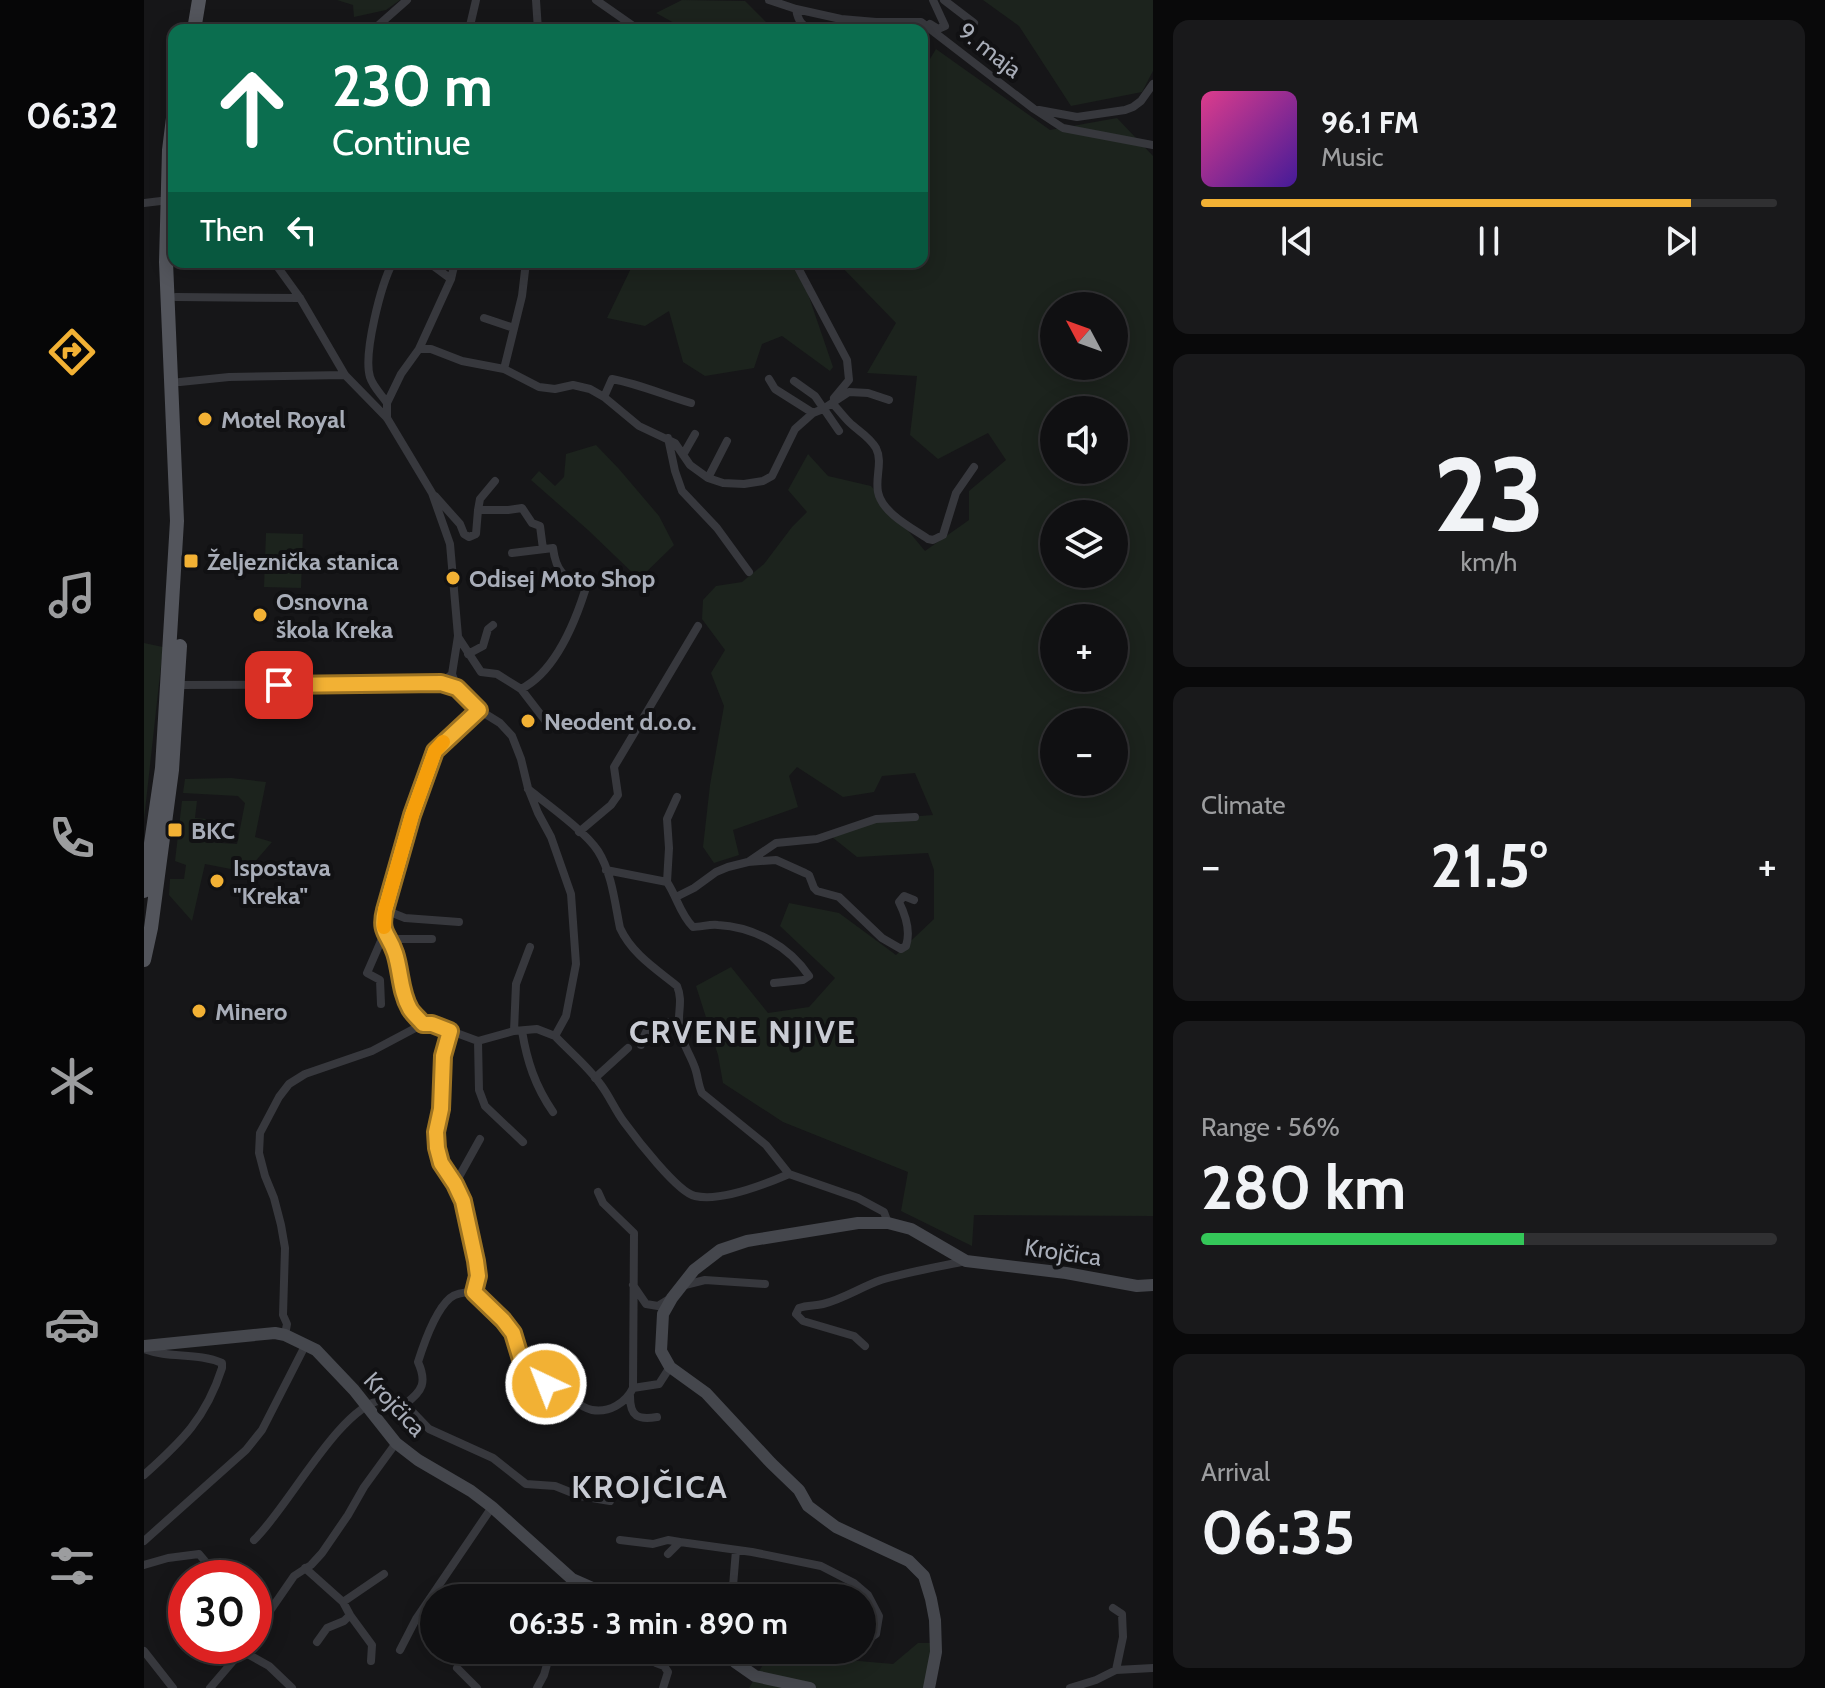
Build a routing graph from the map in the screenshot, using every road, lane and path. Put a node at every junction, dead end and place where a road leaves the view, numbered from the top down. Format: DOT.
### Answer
graph roads {
  1 [pos="190,0"];
  2 [pos="199,0"];
  3 [pos="407,0"];
  4 [pos="476,0"];
  5 [pos="536,0"];
  6 [pos="596,0"];
  7 [pos="769,0"];
  8 [pos="933,0"];
  9 [pos="944,0"];
  10 [pos="796,9"];
  11 [pos="921,22"];
  12 [pos="974,23"];
  13 [pos="187,24"];
  14 [pos="195,24"];
  15 [pos="380,24"];
  16 [pos="470,24"];
  17 [pos="538,24"];
  18 [pos="630,24"];
  19 [pos="802,24"];
  20 [pos="924,24"];
  21 [pos="928,27"];
  22 [pos="1153,84"];
  23 [pos="1034,109"];
  24 [pos="1153,145"];
  25 [pos="168,200"];
  26 [pos="144,203"];
  27 [pos="168,237"];
  28 [pos="175,268"];
  29 [pos="278,268"];
  30 [pos="391,268"];
  31 [pos="436,268"];
  32 [pos="454,268"];
  33 [pos="525,268"];
  34 [pos="798,268"];
  35 [pos="451,279"];
  36 [pos="176,297"];
  37 [pos="300,298"];
  38 [pos="484,318"];
  39 [pos="514,328"];
  40 [pos="419,349"];
  41 [pos="504,369"];
  42 [pos="345,375"];
  43 [pos="769,379"];
  44 [pos="794,381"];
  45 [pos="180,382"];
  46 [pos="604,397"];
  47 [pos="889,400"];
  48 [pos="387,403"];
  49 [pos="691,403"];
  50 [pos="832,403"];
  51 [pos="823,409"];
  52 [pos="813,413"];
  53 [pos="387,418"];
  54 [pos="839,431"];
  55 [pos="695,434"];
  56 [pos="668,438"];
  57 [pos="727,441"];
  58 [pos="683,455"];
  59 [pos="974,467"];
  60 [pos="708,478"];
  61 [pos="495,481"];
  62 [pos="432,493"];
  63 [pos="478,510"];
  64 [pos="543,549"];
  65 [pos="512,553"];
  66 [pos="749,572"];
  67 [pos="493,625"];
  68 [pos="698,626"];
  69 [pos="458,636"];
  70 [pos="468,654"];
  71 [pos="452,674"];
  72 [pos="441,683"];
  73 [pos="178,685"];
  74 [pos="457,688"];
  75 [pos="521,689"];
  76 [pos="479,710"];
  77 [pos="551,728"];
  78 [pos="528,788"];
  79 [pos="677,797"];
  80 [pos="915,817"];
  81 [pos="579,832"];
  82 [pos="748,862"];
  83 [pos="606,870"];
  84 [pos="667,882"];
  85 [pos="676,897"];
  86 [pos="148,899"];
  87 [pos="914,900"];
  88 [pos="385,910"];
  89 [pos="459,922"];
  90 [pos="386,936"];
  91 [pos="432,939"];
  92 [pos="530,947"];
  93 [pos="144,960"];
  94 [pos="774,983"];
  95 [pos="381,1004"];
  96 [pos="678,1022"];
  97 [pos="423,1024"];
  98 [pos="450,1031"];
  99 [pos="518,1031"];
  100 [pos="555,1036"];
  101 [pos="478,1041"];
  102 [pos="641,1045"];
  103 [pos="628,1048"];
  104 [pos="595,1078"];
  105 [pos="553,1112"];
  106 [pos="480,1139"];
  107 [pos="523,1142"];
  108 [pos="789,1174"];
  109 [pos="455,1184"];
  110 [pos="598,1192"];
  111 [pos="888,1223"];
  112 [pos="966,1261"];
  113 [pos="765,1284"];
  114 [pos="633,1285"];
  115 [pos="1153,1285"];
  116 [pos="681,1286"];
  117 [pos="474,1292"];
  118 [pos="672,1298"];
  119 [pos="285,1335"];
  120 [pos="306,1344"];
  121 [pos="865,1346"];
  122 [pos="144,1347"];
  123 [pos="670,1367"];
  124 [pos="631,1392"];
  125 [pos="405,1404"];
  126 [pos="366,1406"];
  127 [pos="657,1417"];
  128 [pos="396,1443"];
  129 [pos="144,1475"];
  130 [pos="610,1501"];
  131 [pos="492,1507"];
  132 [pos="254,1540"];
  133 [pos="620,1540"];
  134 [pos="144,1541"];
  135 [pos="680,1542"];
  136 [pos="736,1550"];
  137 [pos="668,1554"];
  138 [pos="204,1560"];
  139 [pos="144,1565"];
  140 [pos="305,1568"];
  141 [pos="384,1574"];
  142 [pos="572,1579"];
  143 [pos="570,1584"];
  144 [pos="583,1584"];
  145 [pos="733,1584"];
  146 [pos="854,1584"];
  147 [pos="343,1602"];
  148 [pos="272,1608"];
  149 [pos="1113,1608"];
  150 [pos="876,1611"];
  151 [pos="350,1615"];
  152 [pos="876,1634"];
  153 [pos="317,1642"];
  154 [pos="400,1650"];
  155 [pos="144,1651"];
  156 [pos="371,1661"];
  157 [pos="231,1664"];
  158 [pos="266,1664"];
  159 [pos="547,1664"];
  160 [pos="659,1664"];
  161 [pos="738,1664"];
  162 [pos="457,1668"];
  163 [pos="1153,1668"];
  164 [pos="1116,1670"];
  165 [pos="173,1688"];
  166 [pos="210,1688"];
  167 [pos="292,1688"];
  168 [pos="477,1688"];
  169 [pos="537,1688"];
  170 [pos="663,1688"];
  171 [pos="810,1688"];
  172 [pos="929,1688"];
  173 [pos="1070,1688"];
  1 -- 13 [label="main road"];
  2 -- 14 [label="main road"];
  3 -- 15 [label="street"];
  4 -- 16 [label="street"];
  5 -- 17 [label="street"];
  6 -- 18 [label="street"];
  7 -- 10 [label="street, 9. maja"];
  8 -- 11 [label="street, 9. maja"];
  9 -- 12 [label="street, 9. maja"];
  10 -- 11 [label="street, 9. maja"];
  10 -- 19 [label="street"];
  11 -- 20 [label="street, 9. maja"];
  21 -- 23 [label="street, 9. maja"];
  22 -- 23 [label="street, 9. maja"];
  23 -- 24 [label="street, 9. maja"];
  25 -- 26 [label="street"];
  27 -- 86 [label="main road"];
  28 -- 36 [label="main road"];
  29 -- 37 [label="street"];
  30 -- 48 [label="street"];
  31 -- 35 [label="street"];
  32 -- 35 [label="street"];
  33 -- 39 [label="street"];
  34 -- 50 [label="street"];
  35 -- 40 [label="street"];
  36 -- 37 [label="street"];
  36 -- 45 [label="main road"];
  37 -- 42 [label="street"];
  38 -- 39 [label="street"];
  39 -- 41 [label="street"];
  40 -- 41 [label="street"];
  40 -- 48 [label="street"];
  41 -- 46 [label="street"];
  42 -- 45 [label="street"];
  42 -- 53 [label="street"];
  43 -- 52 [label="street"];
  44 -- 51 [label="street"];
  45 -- 73 [label="main road"];
  46 -- 49 [label="street"];
  46 -- 56 [label="street"];
  47 -- 50 [label="street"];
  48 -- 53 [label="street"];
  50 -- 51 [label="street"];
  50 -- 59 [label="street"];
  51 -- 52 [label="street"];
  51 -- 54 [label="street"];
  52 -- 60 [label="street"];
  53 -- 62 [label="street"];
  55 -- 58 [label="street"];
  56 -- 58 [label="street"];
  56 -- 66 [label="street"];
  57 -- 60 [label="street"];
  58 -- 60 [label="street"];
  61 -- 63 [label="street"];
  62 -- 63 [label="street"];
  62 -- 69 [label="street"];
  63 -- 64 [label="street"];
  64 -- 65 [label="street"];
  64 -- 75 [label="street"];
  67 -- 70 [label="street"];
  68 -- 81 [label="street"];
  69 -- 70 [label="street"];
  69 -- 71 [label="street"];
  70 -- 75 [label="street"];
  71 -- 72 [label="street"];
  71 -- 74 [label="street"];
  72 -- 73 [label="street"];
  72 -- 74 [label="street"];
  73 -- 86 [label="main road"];
  74 -- 76 [label="street"];
  75 -- 77 [label="street"];
  76 -- 78 [label="street"];
  76 -- 88 [label="street"];
  78 -- 81 [label="street"];
  78 -- 100 [label="street"];
  79 -- 84 [label="street"];
  80 -- 82 [label="street"];
  81 -- 83 [label="street"];
  82 -- 85 [label="street"];
  82 -- 87 [label="street"];
  83 -- 84 [label="street"];
  83 -- 96 [label="street"];
  84 -- 85 [label="street"];
  85 -- 94 [label="street"];
  86 -- 93 [label="main road"];
  88 -- 89 [label="street"];
  88 -- 90 [label="street"];
  90 -- 91 [label="street"];
  90 -- 95 [label="street"];
  90 -- 97 [label="street"];
  92 -- 99 [label="street"];
  96 -- 102 [label="street"];
  96 -- 108 [label="street"];
  97 -- 98 [label="street"];
  97 -- 119 [label="street"];
  98 -- 101 [label="street"];
  98 -- 109 [label="street"];
  99 -- 100 [label="street"];
  99 -- 101 [label="street"];
  99 -- 105 [label="street"];
  100 -- 104 [label="street"];
  101 -- 107 [label="street"];
  103 -- 104 [label="street"];
  104 -- 108 [label="street"];
  106 -- 109 [label="street"];
  108 -- 111 [label="street"];
  109 -- 117 [label="street"];
  110 -- 114 [label="street"];
  111 -- 112 [label="main road, Krojčica"];
  111 -- 116 [label="main road, Krojčica"];
  112 -- 115 [label="main road, Krojčica"];
  112 -- 121 [label="street, Krojčica"];
  113 -- 116 [label="street"];
  114 -- 118 [label="street"];
  114 -- 124 [label="street"];
  116 -- 118 [label="main road, Krojčica"];
  117 -- 124 [label="street"];
  117 -- 125 [label="street"];
  118 -- 123 [label="main road, Krojčica"];
  119 -- 120 [label="main road, Krojčica"];
  119 -- 122 [label="main road, Krojčica"];
  120 -- 126 [label="main road, Krojčica"];
  120 -- 134 [label="street"];
  122 -- 129 [label="street"];
  123 -- 124 [label="street"];
  123 -- 172 [label="main road"];
  124 -- 127 [label="street"];
  125 -- 126 [label="street"];
  125 -- 130 [label="street"];
  126 -- 128 [label="main road, Krojčica"];
  126 -- 132 [label="street"];
  128 -- 131 [label="main road, Krojčica"];
  128 -- 140 [label="street"];
  131 -- 142 [label="main road, Krojčica"];
  131 -- 154 [label="street"];
  133 -- 135 [label="street"];
  135 -- 136 [label="street"];
  135 -- 137 [label="street"];
  136 -- 145 [label="street"];
  136 -- 146 [label="street"];
  138 -- 139 [label="street"];
  140 -- 147 [label="street"];
  140 -- 148 [label="street"];
  141 -- 147 [label="street"];
  142 -- 143 [label="street"];
  142 -- 144 [label="main road, Krojčica"];
  147 -- 151 [label="street"];
  149 -- 164 [label="street"];
  150 -- 152 [label="street"];
  151 -- 153 [label="street"];
  151 -- 156 [label="street"];
  155 -- 165 [label="street"];
  157 -- 166 [label="street"];
  158 -- 167 [label="street"];
  159 -- 169 [label="street"];
  160 -- 170 [label="street"];
  161 -- 171 [label="main road"];
  162 -- 168 [label="street"];
  163 -- 164 [label="street"];
  164 -- 173 [label="street"];
}
